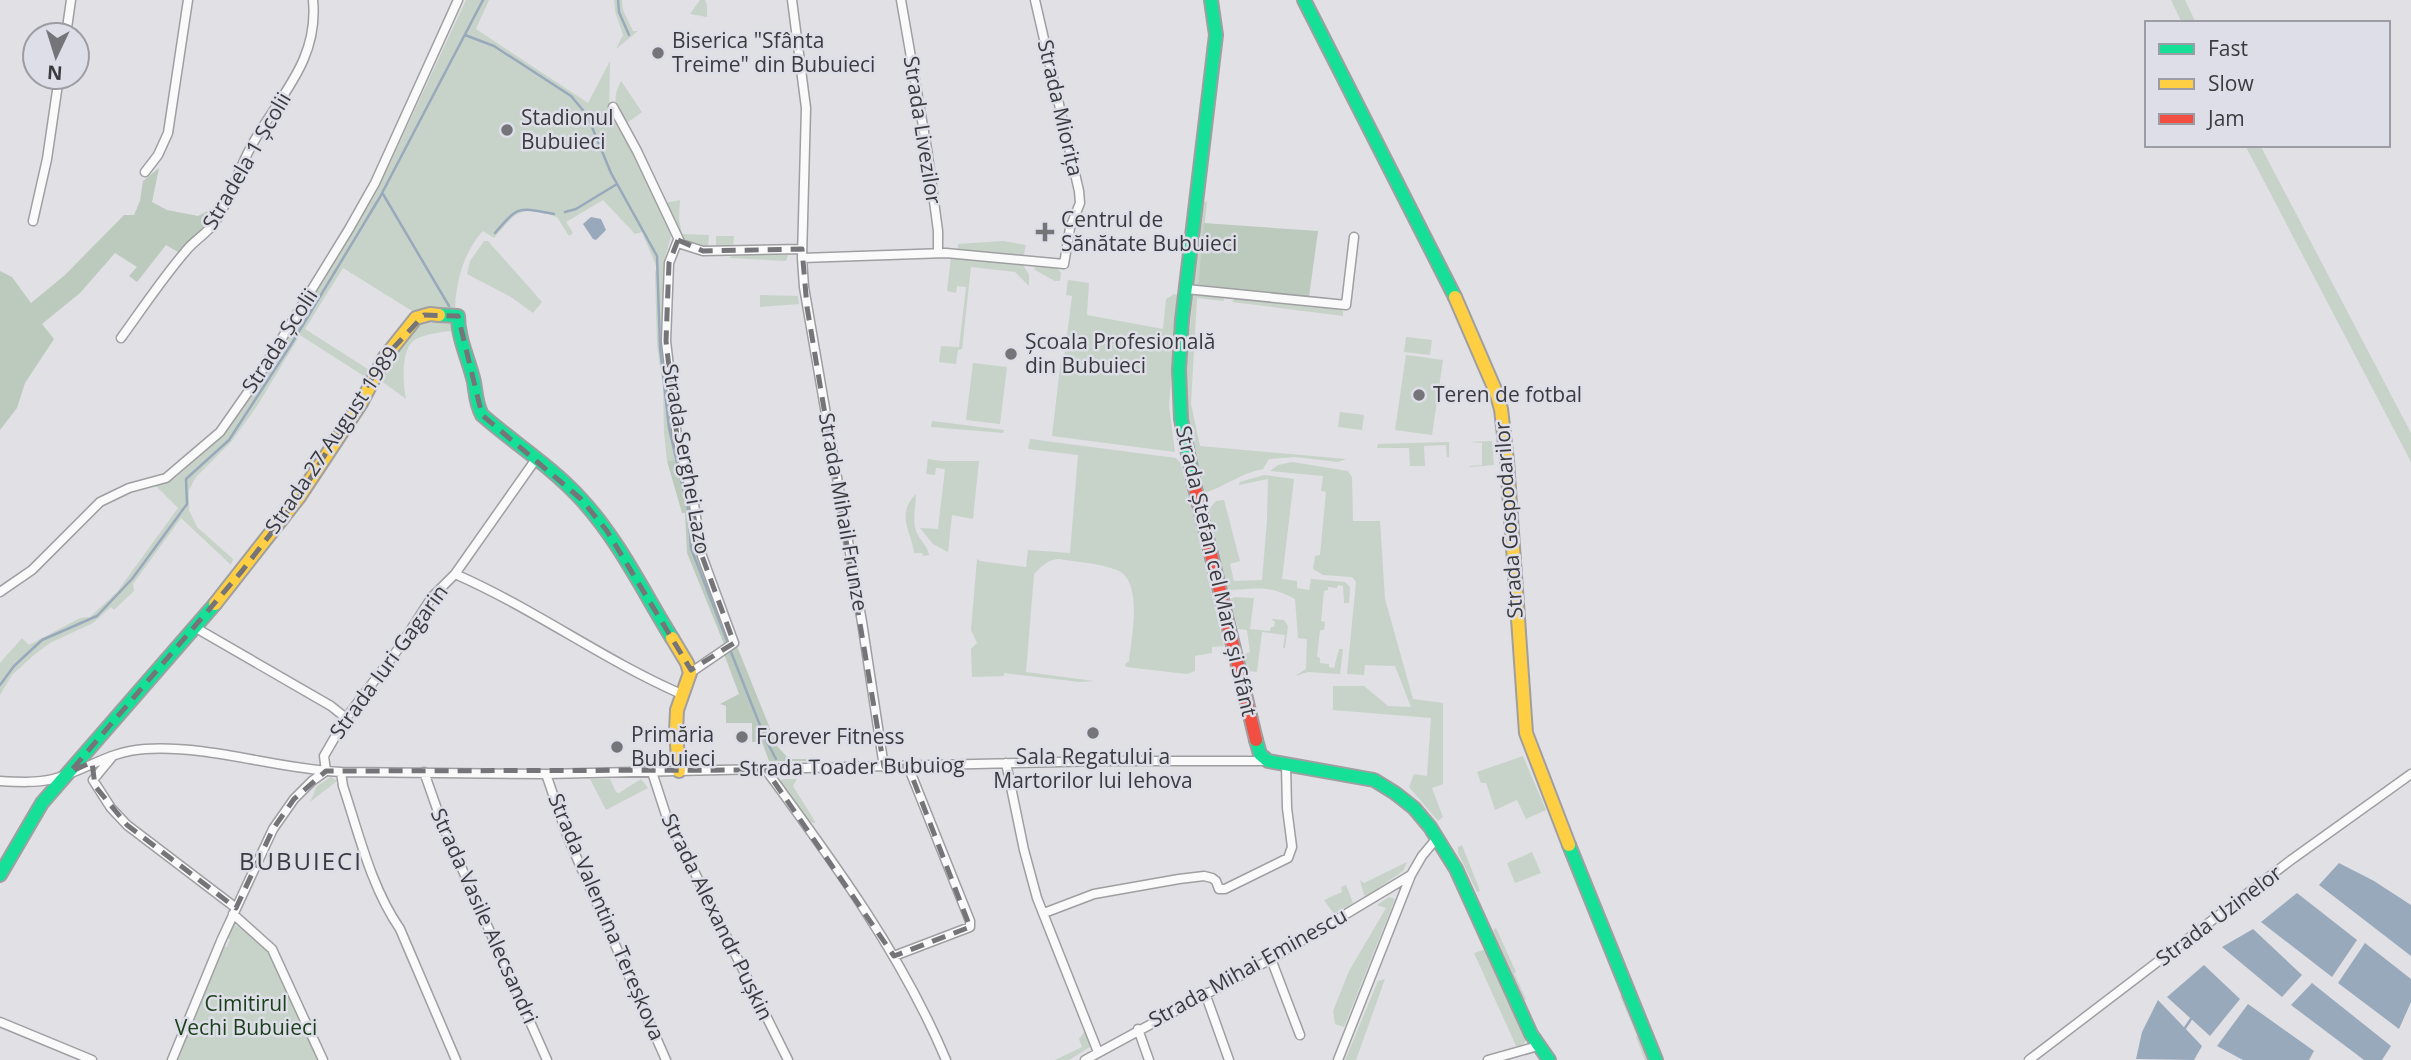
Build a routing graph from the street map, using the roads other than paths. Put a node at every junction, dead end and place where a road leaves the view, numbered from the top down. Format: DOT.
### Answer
graph roads {
  1 [pos="71,0"];
  2 [pos="188,0"];
  3 [pos="313,0"];
  4 [pos="458,0"];
  5 [pos="792,0"];
  6 [pos="901,0"];
  7 [pos="1035,0"];
  8 [pos="1211,0"];
  9 [pos="1304,0"];
  10 [pos="68,21"];
  11 [pos="58,91"];
  12 [pos="613,107"];
  13 [pos="145,172"];
  14 [pos="33,221"];
  15 [pos="1354,237"];
  16 [pos="678,240"];
  17 [pos="802,253"];
  18 [pos="942,253"];
  19 [pos="1186,289"];
  20 [pos="121,338"];
  21 [pos="536,459"];
  22 [pos="456,574"];
  23 [pos="0,592"];
  24 [pos="195,628"];
  25 [pos="690,673"];
  26 [pos="679,694"];
  27 [pos="346,718"];
  28 [pos="114,755"];
  29 [pos="1268,761"];
  30 [pos="1006,763"];
  31 [pos="1286,765"];
  32 [pos="908,766"];
  33 [pos="884,767"];
  34 [pos="766,770"];
  35 [pos="326,771"];
  36 [pos="679,771"];
  37 [pos="70,772"];
  38 [pos="341,772"];
  39 [pos="424,772"];
  40 [pos="652,772"];
  41 [pos="546,774"];
  42 [pos="2411,774"];
  43 [pos="0,781"];
  44 [pos="1437,838"];
  45 [pos="0,875"];
  46 [pos="1411,875"];
  47 [pos="235,911"];
  48 [pos="1044,913"];
  49 [pos="894,956"];
  50 [pos="1271,959"];
  51 [pos="1205,993"];
  52 [pos="0,1022"];
  53 [pos="1138,1029"];
  54 [pos="1300,1035"];
  55 [pos="1538,1046"];
  56 [pos="1098,1052"];
  57 [pos="92,1060"];
  58 [pos="172,1060"];
  59 [pos="323,1060"];
  60 [pos="456,1060"];
  61 [pos="547,1060"];
  62 [pos="666,1060"];
  63 [pos="788,1060"];
  64 [pos="946,1060"];
  65 [pos="1085,1060"];
  66 [pos="1149,1060"];
  67 [pos="1229,1060"];
  68 [pos="1338,1060"];
  69 [pos="1488,1060"];
  70 [pos="1549,1060"];
  71 [pos="1656,1060"];
  72 [pos="2029,1060"];
  1 -- 10 [label="street"];
  2 -- 13 [label="street"];
  3 -- 20 [label="street, Stradela 1 Școlii"];
  4 -- 23 [label="street, Strada Școlii"];
  5 -- 17 [label="street, Strada Mihail Frunze"];
  6 -- 18 [label="street, Strada Livezilor"];
  7 -- 18 [label="street, Strada Miorița"];
  8 -- 19 [label="street, Strada Ștefan cel Mare și Sfânt"];
  9 -- 71 [label="street, Strada Gospodarilor"];
  11 -- 14 [label="street"];
  12 -- 16 [label="street"];
  15 -- 19 [label="street"];
  16 -- 17 [label="street"];
  16 -- 25 [label="street, Strada Serghei Lazo"];
  17 -- 18 [label="street"];
  17 -- 33 [label="street, Strada Mihail Frunze"];
  19 -- 29 [label="street, Strada Ștefan cel Mare și Sfânt"];
  21 -- 22 [label="street, Strada Iuri Gagarin"];
  21 -- 24 [label="street, Strada 27 August 1989"];
  21 -- 25 [label="street"];
  22 -- 26 [label="street"];
  22 -- 27 [label="street, Strada Iuri Gagarin"];
  24 -- 27 [label="street"];
  24 -- 37 [label="street, Strada 27 August 1989"];
  25 -- 26 [label="street"];
  26 -- 36 [label="street"];
  27 -- 35 [label="street, Strada Iuri Gagarin"];
  28 -- 35 [label="street, Strada Toader Bubuiog"];
  28 -- 37 [label="street, Strada Toader Bubuiog"];
  28 -- 47 [label="street"];
  29 -- 30 [label="street, Strada Toader Bubuiog"];
  29 -- 31 [label="street, Strada Toader Bubuiog"];
  30 -- 32 [label="street, Strada Toader Bubuiog"];
  30 -- 48 [label="street"];
  31 -- 44 [label="street, Strada Toader Bubuiog"];
  31 -- 48 [label="street"];
  32 -- 33 [label="street, Strada Toader Bubuiog"];
  32 -- 49 [label="street"];
  33 -- 34 [label="street, Strada Toader Bubuiog"];
  34 -- 36 [label="street, Strada Toader Bubuiog"];
  34 -- 49 [label="street"];
  35 -- 38 [label="street, Strada Toader Bubuiog"];
  35 -- 47 [label="street"];
  36 -- 40 [label="street, Strada Toader Bubuiog"];
  37 -- 43 [label="street, Strada Toader Bubuiog"];
  37 -- 45 [label="street, Strada 27 August 1989"];
  38 -- 39 [label="street, Strada Toader Bubuiog"];
  38 -- 60 [label="street"];
  39 -- 41 [label="street, Strada Toader Bubuiog"];
  39 -- 61 [label="street, Strada Vasile Alecsandri"];
  40 -- 41 [label="street, Strada Toader Bubuiog"];
  40 -- 63 [label="street, Strada Alexandr Pușkin"];
  41 -- 62 [label="street, Strada Valentina Tereșkova"];
  42 -- 72 [label="street, Strada Uzinelor"];
  44 -- 46 [label="street"];
  44 -- 55 [label="street, Strada Toader Bubuiog"];
  46 -- 50 [label="street, Strada Mihai Eminescu"];
  46 -- 68 [label="street"];
  47 -- 58 [label="street"];
  47 -- 59 [label="street"];
  48 -- 56 [label="street"];
  49 -- 64 [label="street"];
  50 -- 51 [label="street, Strada Mihai Eminescu"];
  50 -- 54 [label="street"];
  51 -- 53 [label="street, Strada Mihai Eminescu"];
  51 -- 67 [label="street"];
  52 -- 57 [label="street"];
  53 -- 56 [label="street, Strada Mihai Eminescu"];
  53 -- 66 [label="street"];
  55 -- 69 [label="street"];
  55 -- 70 [label="street, Strada Toader Bubuiog"];
  56 -- 65 [label="street, Strada Mihai Eminescu"];
}
